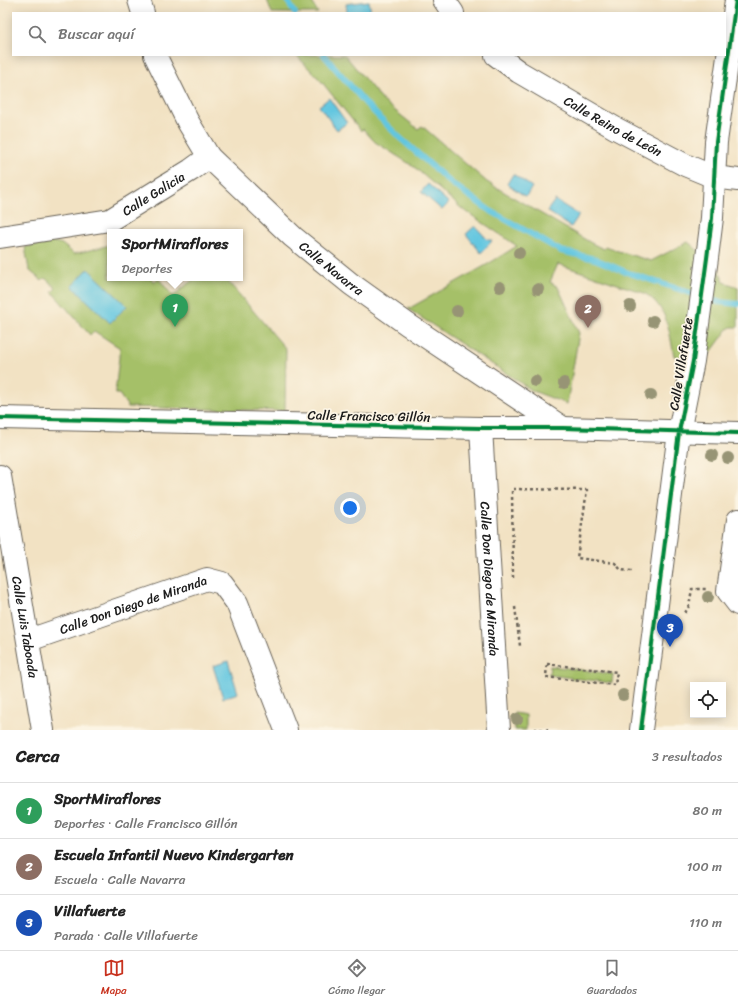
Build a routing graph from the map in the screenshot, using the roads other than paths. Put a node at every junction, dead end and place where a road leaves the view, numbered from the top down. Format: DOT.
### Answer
graph roads {
  1 [pos="139,0"];
  2 [pos="444,0"];
  3 [pos="736,0"];
  4 [pos="142,12"];
  5 [pos="452,12"];
  6 [pos="155,56"];
  7 [pos="497,56"];
  8 [pos="209,157"];
  9 [pos="714,177"];
  10 [pos="738,180"];
  11 [pos="0,237"];
  12 [pos="0,418"];
  13 [pos="481,428"];
  14 [pos="563,428"];
  15 [pos="680,432"];
  16 [pos="738,433"];
  17 [pos="0,476"];
  18 [pos="738,520"];
  19 [pos="733,597"];
  20 [pos="28,640"];
  21 [pos="43,730"];
  22 [pos="286,730"];
  23 [pos="499,730"];
  24 [pos="641,730"];
  1 -- 4 [label="street"];
  2 -- 5 [label="street"];
  3 -- 9 [label="street, Calle Villafuerte"];
  6 -- 8 [label="street, Calle Navarra"];
  7 -- 9 [label="street, Calle Reino de León"];
  8 -- 11 [label="street, Calle Galicia"];
  8 -- 14 [label="street, Calle Navarra"];
  9 -- 10 [label="street, Calle Reino de León"];
  9 -- 15 [label="street, Calle Villafuerte"];
  12 -- 13 [label="street, Calle Francisco Gillón"];
  13 -- 14 [label="street, Calle Francisco Gillón"];
  13 -- 23 [label="street, Calle Don Diego de Miranda"];
  14 -- 15 [label="street, Calle Francisco Gillón"];
  15 -- 16 [label="street, Calle Francisco Gillón"];
  15 -- 24 [label="street, Calle Villafuerte"];
  17 -- 20 [label="street, Calle Luis Taboada"];
  18 -- 19 [label="street"];
  20 -- 21 [label="street, Calle Luis Taboada"];
  20 -- 22 [label="street, Calle Don Diego de Miranda"];
}
